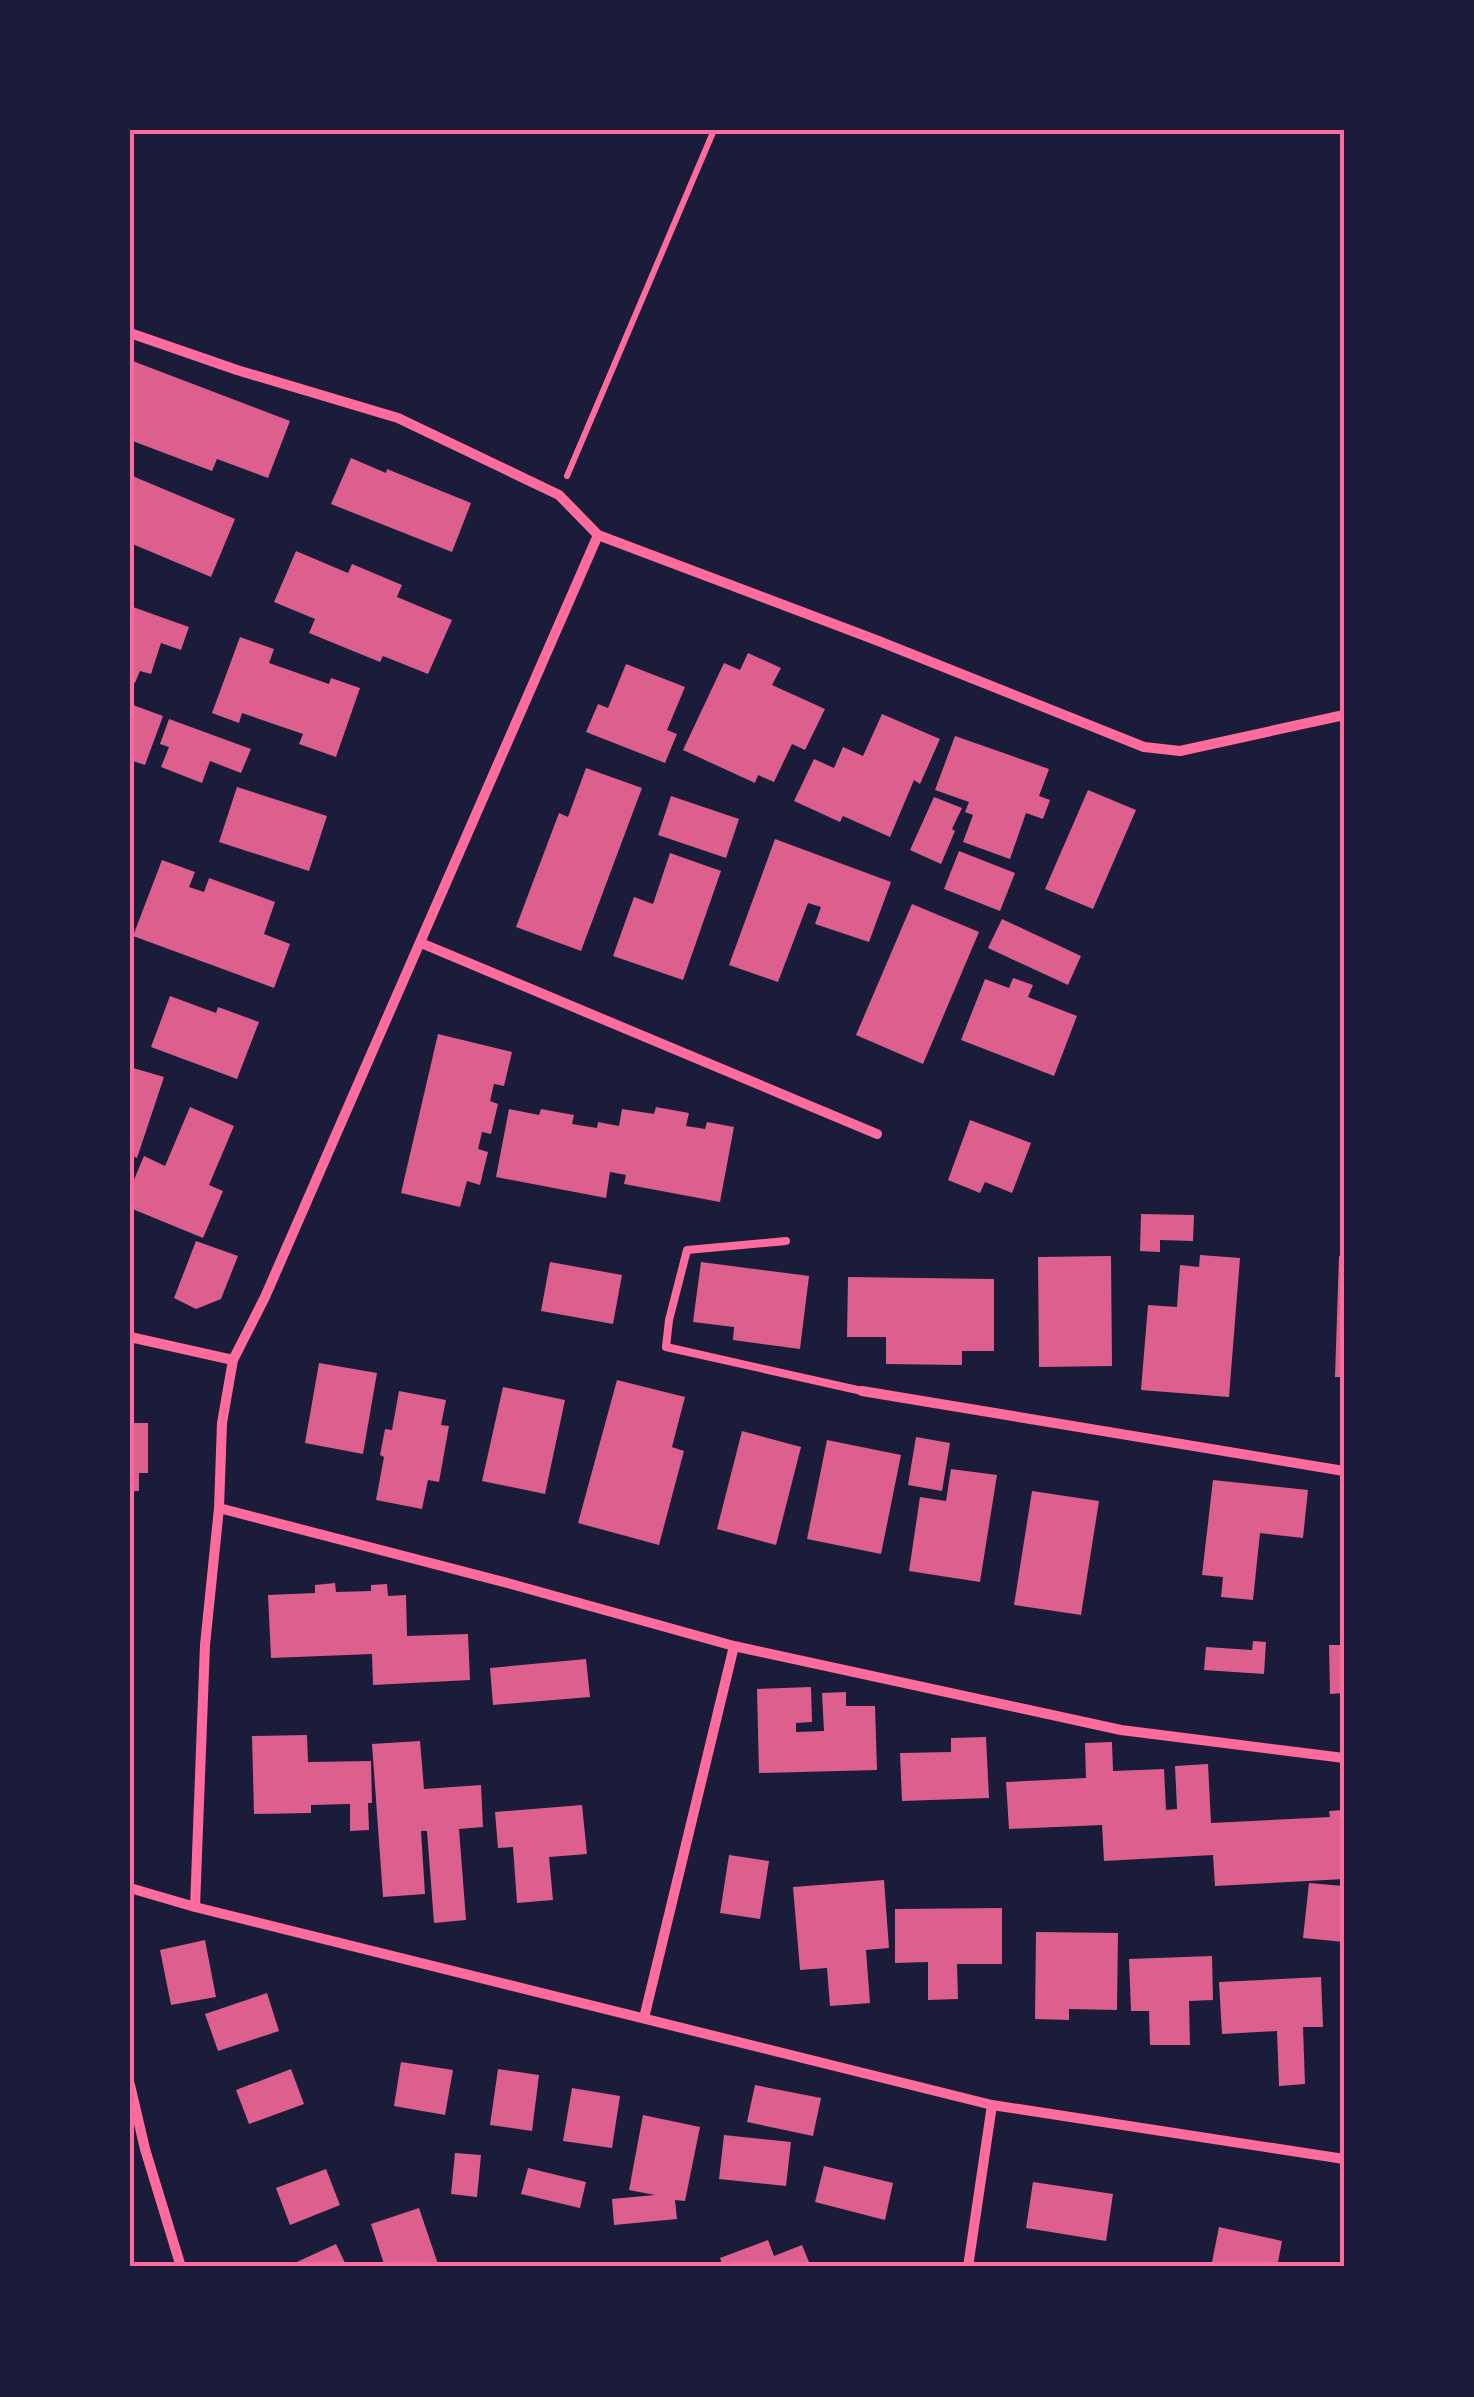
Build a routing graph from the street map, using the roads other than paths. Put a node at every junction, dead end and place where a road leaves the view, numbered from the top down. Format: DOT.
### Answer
graph roads {
  1 [pos="130,333"];
  2 [pos="598,535"];
  3 [pos="1344,715"];
  4 [pos="421,943"];
  5 [pos="877,1134"];
  6 [pos="786,1241"];
  7 [pos="130,1337"];
  8 [pos="233,1360"];
  9 [pos="862,1391"];
  10 [pos="1344,1471"];
  11 [pos="220,1508"];
  12 [pos="734,1646"];
  13 [pos="1344,1758"];
  14 [pos="130,1888"];
  15 [pos="195,1907"];
  16 [pos="644,2018"];
  17 [pos="130,2085"];
  18 [pos="992,2105"];
  19 [pos="1344,2159"];
  20 [pos="181,2267"];
  21 [pos="968,2267"];
  1 -- 2 [label="street"];
  2 -- 3 [label="street"];
  2 -- 4 [label="street"];
  4 -- 5 [label="street"];
  4 -- 8 [label="street"];
  6 -- 9 [label="lane"];
  7 -- 8 [label="street"];
  8 -- 11 [label="street"];
  9 -- 10 [label="street"];
  11 -- 12 [label="street"];
  11 -- 15 [label="street"];
  12 -- 13 [label="street"];
  12 -- 16 [label="street"];
  14 -- 15 [label="street"];
  15 -- 16 [label="street"];
  16 -- 18 [label="street"];
  17 -- 20 [label="street"];
  18 -- 19 [label="street"];
  18 -- 21 [label="street"];
}
